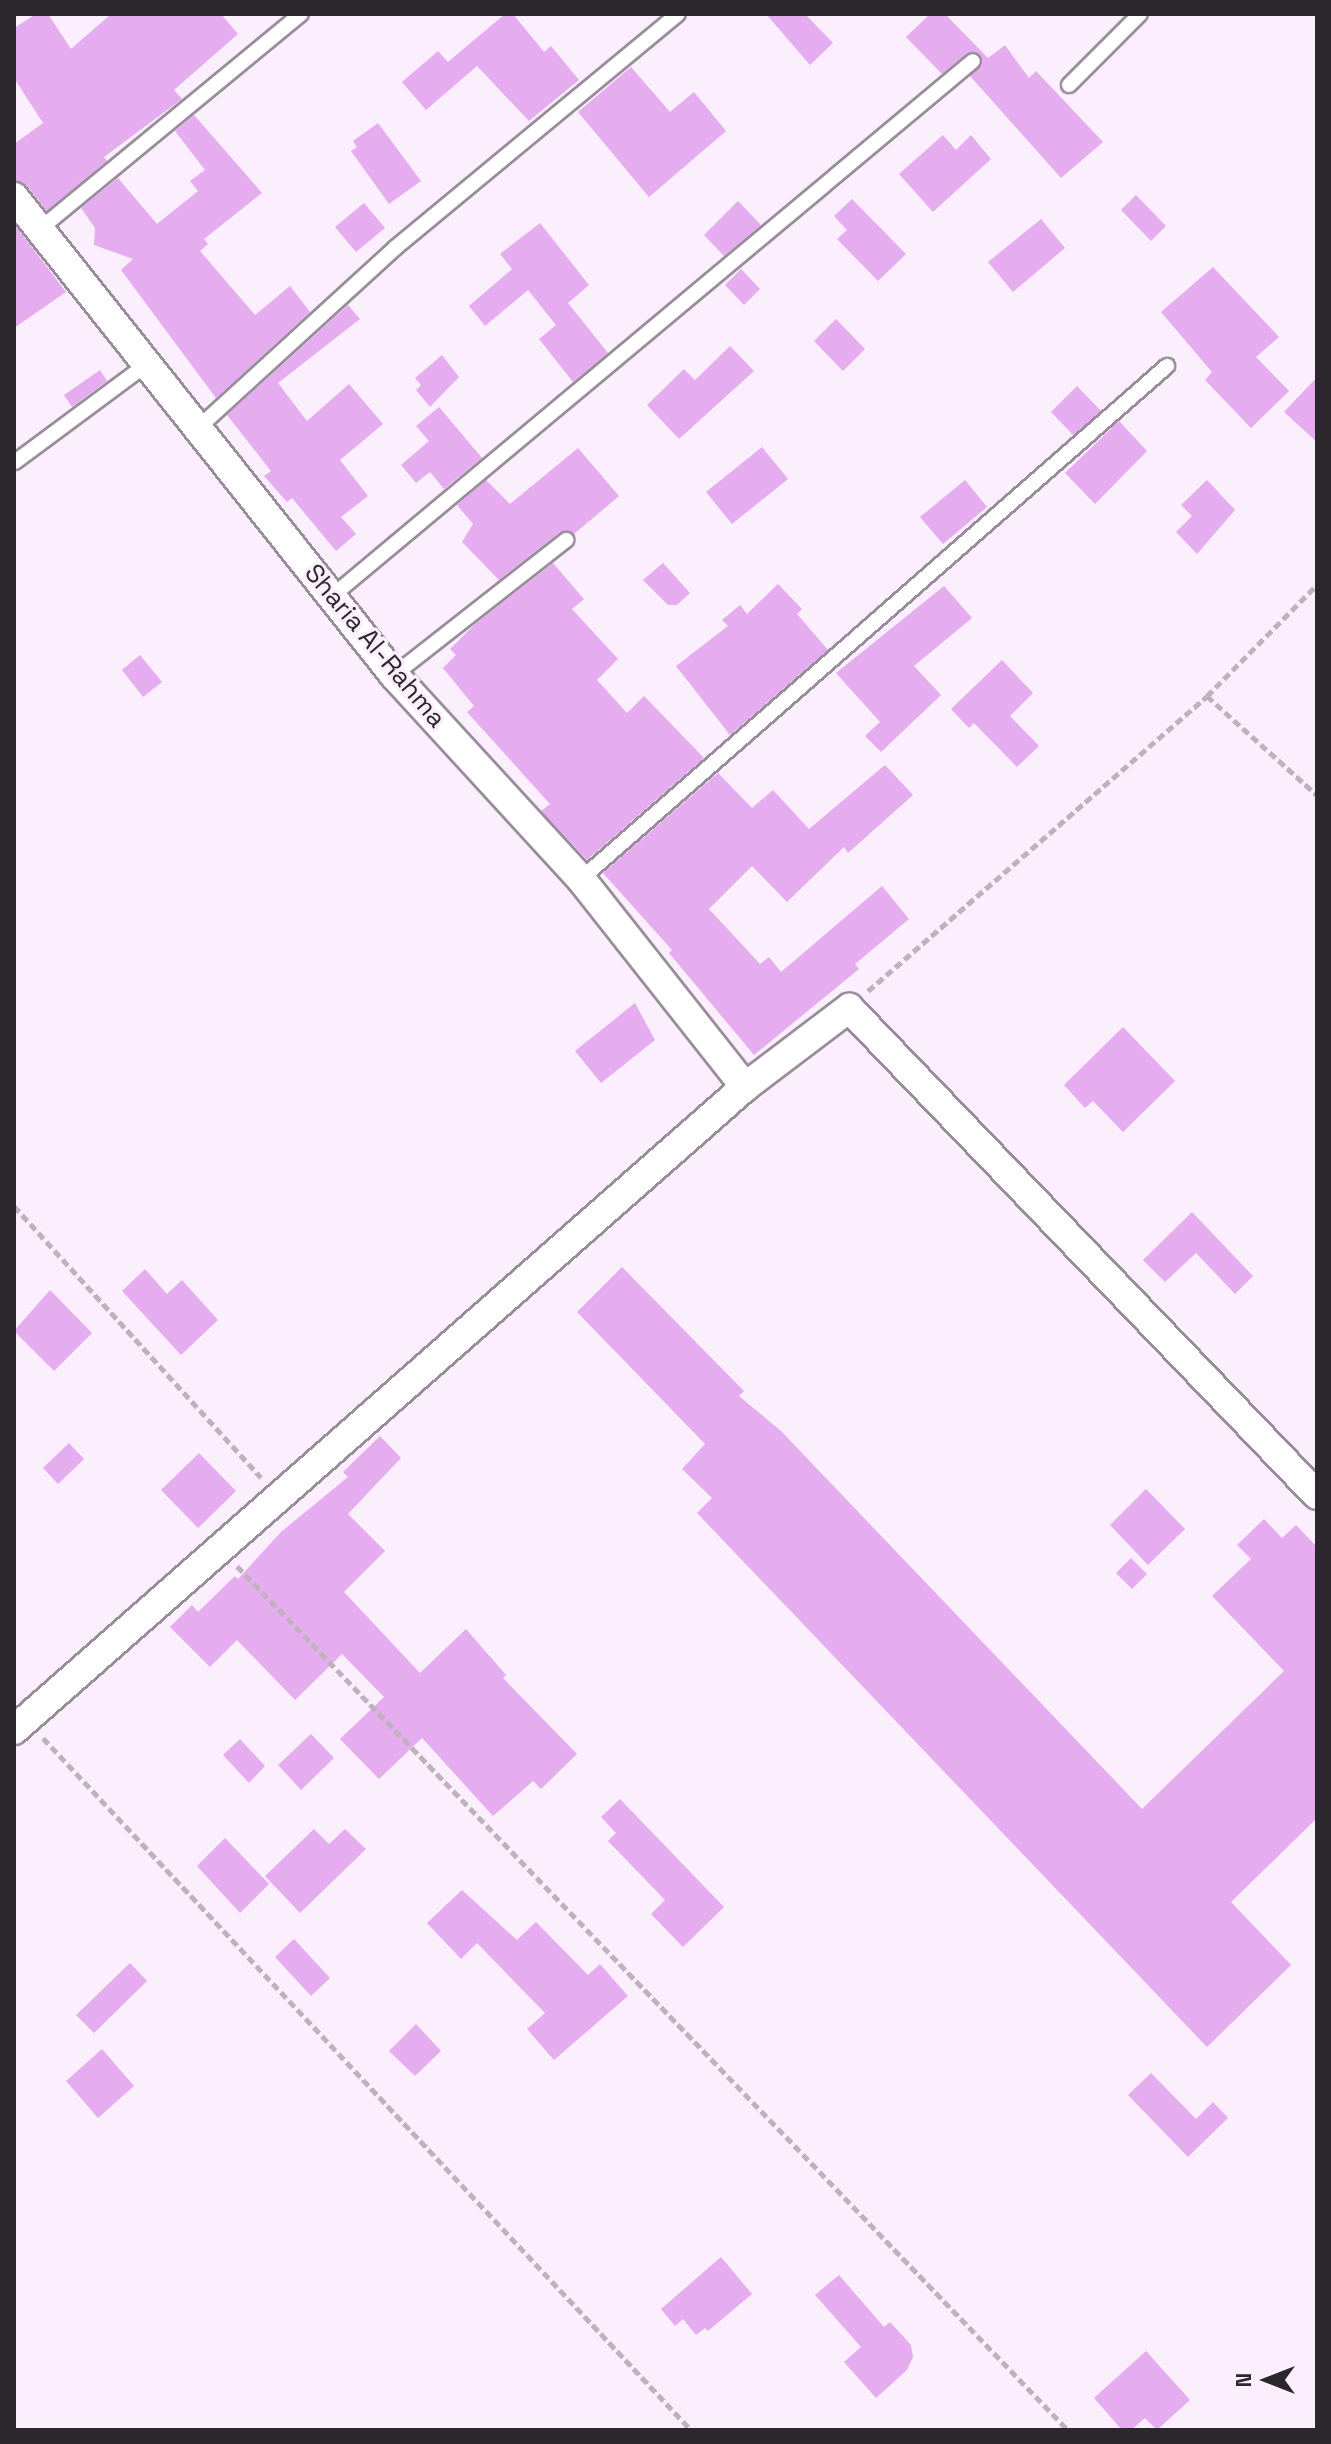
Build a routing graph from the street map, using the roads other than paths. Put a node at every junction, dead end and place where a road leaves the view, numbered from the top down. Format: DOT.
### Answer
graph roads {
  1 [pos="301,14"];
  2 [pos="678,14"];
  3 [pos="1140,14"];
  4 [pos="973,61"];
  5 [pos="1069,85"];
  6 [pos="14,197"];
  7 [pos="40,229"];
  8 [pos="147,364"];
  9 [pos="1167,366"];
  10 [pos="198,428"];
  11 [pos="15,462"];
  12 [pos="566,540"];
  13 [pos="331,597"];
  14 [pos="394,675"];
  15 [pos="581,879"];
  16 [pos="745,1087"];
  17 [pos="1317,1495"];
  18 [pos="20,1724"];
  1 -- 7 [label="lane"];
  2 -- 10 [label="lane"];
  3 -- 5 [label="lane"];
  4 -- 13 [label="lane"];
  6 -- 7 [label="street, Sharia Al-Rahma"];
  7 -- 8 [label="street, Sharia Al-Rahma"];
  8 -- 10 [label="street, Sharia Al-Rahma"];
  8 -- 11 [label="lane"];
  9 -- 15 [label="lane"];
  10 -- 13 [label="street, Sharia Al-Rahma"];
  12 -- 14 [label="lane"];
  13 -- 14 [label="street, Sharia Al-Rahma"];
  14 -- 15 [label="street, Sharia Al-Rahma"];
  15 -- 16 [label="street, Sharia Al-Rahma"];
  16 -- 17 [label="street"];
  16 -- 18 [label="street"];
}
